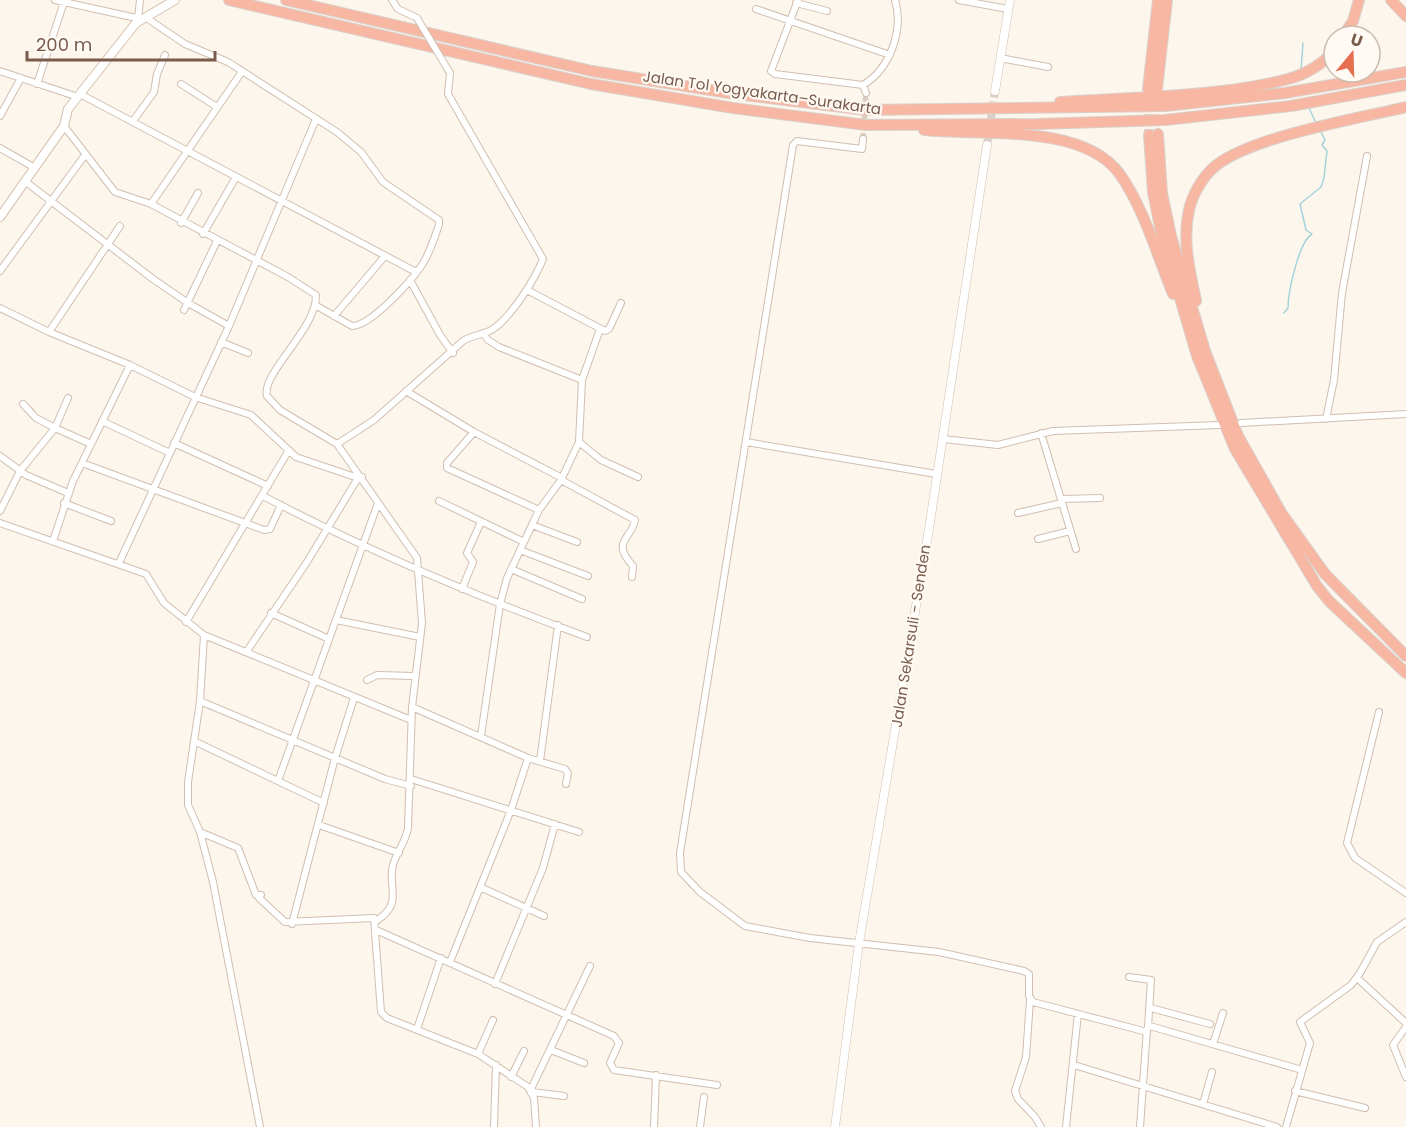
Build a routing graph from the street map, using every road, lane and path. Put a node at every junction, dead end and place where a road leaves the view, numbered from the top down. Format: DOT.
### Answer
graph roads {
  1 [pos="55,0"];
  2 [pos="140,0"];
  3 [pos="175,0"];
  4 [pos="229,0"];
  5 [pos="286,0"];
  6 [pos="392,0"];
  7 [pos="895,0"];
  8 [pos="959,0"];
  9 [pos="1010,0"];
  10 [pos="1158,0"];
  11 [pos="1167,0"];
  12 [pos="1359,0"];
  13 [pos="1391,0"];
  14 [pos="797,1"];
  15 [pos="64,2"];
  16 [pos="756,9"];
  17 [pos="1008,9"];
  18 [pos="827,11"];
  19 [pos="1406,16"];
  20 [pos="142,18"];
  21 [pos="789,22"];
  22 [pos="1351,24"];
  23 [pos="165,55"];
  24 [pos="890,55"];
  25 [pos="1000,58"];
  26 [pos="1322,61"];
  27 [pos="1048,67"];
  28 [pos="0,70"];
  29 [pos="1406,72"];
  30 [pos="241,73"];
  31 [pos="21,78"];
  32 [pos="37,84"];
  33 [pos="180,84"];
  34 [pos="863,85"];
  35 [pos="1406,85"];
  36 [pos="995,92"];
  37 [pos="866,93"];
  38 [pos="79,95"];
  39 [pos="217,107"];
  40 [pos="1406,107"];
  41 [pos="958,111"];
  42 [pos="0,115"];
  43 [pos="316,119"];
  44 [pos="133,121"];
  45 [pos="866,125"];
  46 [pos="64,126"];
  47 [pos="1154,135"];
  48 [pos="863,139"];
  49 [pos="987,145"];
  50 [pos="0,148"];
  51 [pos="187,150"];
  52 [pos="85,155"];
  53 [pos="1367,156"];
  54 [pos="35,168"];
  55 [pos="236,177"];
  56 [pos="26,182"];
  57 [pos="198,193"];
  58 [pos="52,199"];
  59 [pos="281,202"];
  60 [pos="151,204"];
  61 [pos="0,217"];
  62 [pos="181,223"];
  63 [pos="120,226"];
  64 [pos="203,234"];
  65 [pos="217,241"];
  66 [pos="108,246"];
  67 [pos="384,256"];
  68 [pos="256,260"];
  69 [pos="0,271"];
  70 [pos="416,272"];
  71 [pos="410,280"];
  72 [pos="526,290"];
  73 [pos="621,303"];
  74 [pos="315,305"];
  75 [pos="186,306"];
  76 [pos="0,308"];
  77 [pos="333,316"];
  78 [pos="229,326"];
  79 [pos="600,329"];
  80 [pos="49,332"];
  81 [pos="483,333"];
  82 [pos="221,342"];
  83 [pos="453,352"];
  84 [pos="248,353"];
  85 [pos="1201,353"];
  86 [pos="130,365"];
  87 [pos="582,380"];
  88 [pos="406,391"];
  89 [pos="195,397"];
  90 [pos="68,398"];
  91 [pos="23,404"];
  92 [pos="1406,414"];
  93 [pos="1326,419"];
  94 [pos="102,421"];
  95 [pos="1241,423"];
  96 [pos="1219,425"];
  97 [pos="55,428"];
  98 [pos="474,432"];
  99 [pos="1041,434"];
  100 [pos="942,439"];
  101 [pos="579,442"];
  102 [pos="746,442"];
  103 [pos="174,443"];
  104 [pos="91,444"];
  105 [pos="337,444"];
  106 [pos="289,450"];
  107 [pos="170,453"];
  108 [pos="0,456"];
  109 [pos="82,463"];
  110 [pos="20,471"];
  111 [pos="936,474"];
  112 [pos="360,477"];
  113 [pos="638,477"];
  114 [pos="561,479"];
  115 [pos="268,486"];
  116 [pos="152,490"];
  117 [pos="68,493"];
  118 [pos="263,496"];
  119 [pos="1100,498"];
  120 [pos="439,501"];
  121 [pos="1062,501"];
  122 [pos="64,503"];
  123 [pos="378,503"];
  124 [pos="281,505"];
  125 [pos="539,510"];
  126 [pos="0,511"];
  127 [pos="1018,513"];
  128 [pos="111,521"];
  129 [pos="245,522"];
  130 [pos="481,522"];
  131 [pos="0,523"];
  132 [pos="532,525"];
  133 [pos="326,529"];
  134 [pos="1070,531"];
  135 [pos="1038,538"];
  136 [pos="53,541"];
  137 [pos="524,542"];
  138 [pos="577,542"];
  139 [pos="362,546"];
  140 [pos="1076,549"];
  141 [pos="520,550"];
  142 [pos="119,563"];
  143 [pos="511,568"];
  144 [pos="420,573"];
  145 [pos="588,576"];
  146 [pos="632,577"];
  147 [pos="462,589"];
  148 [pos="582,599"];
  149 [pos="500,604"];
  150 [pos="271,613"];
  151 [pos="336,620"];
  152 [pos="186,622"];
  153 [pos="558,625"];
  154 [pos="204,635"];
  155 [pos="420,637"];
  156 [pos="587,637"];
  157 [pos="328,639"];
  158 [pos="247,651"];
  159 [pos="1406,656"];
  160 [pos="1406,673"];
  161 [pos="414,676"];
  162 [pos="367,680"];
  163 [pos="314,681"];
  164 [pos="354,698"];
  165 [pos="200,701"];
  166 [pos="412,707"];
  167 [pos="1379,712"];
  168 [pos="411,720"];
  169 [pos="481,736"];
  170 [pos="293,740"];
  171 [pos="194,741"];
  172 [pos="336,758"];
  173 [pos="528,758"];
  174 [pos="540,761"];
  175 [pos="278,781"];
  176 [pos="411,783"];
  177 [pos="566,784"];
  178 [pos="324,803"];
  179 [pos="511,810"];
  180 [pos="555,824"];
  181 [pos="319,825"];
  182 [pos="200,832"];
  183 [pos="579,832"];
  184 [pos="399,853"];
  185 [pos="480,886"];
  186 [pos="1406,893"];
  187 [pos="527,908"];
  188 [pos="544,916"];
  189 [pos="376,921"];
  190 [pos="1406,922"];
  191 [pos="292,924"];
  192 [pos="376,930"];
  193 [pos="859,943"];
  194 [pos="441,958"];
  195 [pos="450,962"];
  196 [pos="590,966"];
  197 [pos="1129,977"];
  198 [pos="1357,978"];
  199 [pos="495,984"];
  200 [pos="1030,1000"];
  201 [pos="1151,1008"];
  202 [pos="1223,1013"];
  203 [pos="1078,1014"];
  204 [pos="565,1016"];
  205 [pos="493,1020"];
  206 [pos="1210,1024"];
  207 [pos="1406,1025"];
  208 [pos="417,1029"];
  209 [pos="1148,1030"];
  210 [pos="1213,1044"];
  211 [pos="551,1050"];
  212 [pos="524,1051"];
  213 [pos="478,1054"];
  214 [pos="584,1063"];
  215 [pos="496,1065"];
  216 [pos="1074,1065"];
  217 [pos="1302,1070"];
  218 [pos="1212,1072"];
  219 [pos="656,1075"];
  220 [pos="511,1077"];
  221 [pos="1406,1077"];
  222 [pos="717,1085"];
  223 [pos="1142,1086"];
  224 [pos="532,1090"];
  225 [pos="1296,1091"];
  226 [pos="564,1096"];
  227 [pos="704,1097"];
  228 [pos="1203,1104"];
  229 [pos="1365,1108"];
  230 [pos="1288,1126"];
  231 [pos="260,1127"];
  232 [pos="494,1127"];
  233 [pos="536,1127"];
  234 [pos="654,1127"];
  235 [pos="700,1127"];
  236 [pos="835,1127"];
  237 [pos="1041,1127"];
  238 [pos="1066,1127"];
  239 [pos="1140,1127"];
  240 [pos="1277,1127"];
  1 -- 15 [label="street"];
  2 -- 20 [label="street"];
  3 -- 20 [label="main road"];
  4 -- 45 [label="highway, Jalan Tol Yogyakarta–Surakarta"];
  5 -- 41 [label="highway, Jalan Tol Yogyakarta–Surakarta"];
  6 -- 72 [label="street, bridge"];
  7 -- 24 [label="street"];
  8 -- 17 [label="street"];
  9 -- 17 [label="street"];
  10 -- 11 [label="highway"];
  12 -- 22 [label="highway"];
  13 -- 19 [label="highway"];
  14 -- 18 [label="street"];
  14 -- 21 [label="street"];
  15 -- 20 [label="street"];
  15 -- 32 [label="street"];
  16 -- 21 [label="street"];
  17 -- 25 [label="street"];
  20 -- 30 [label="street"];
  20 -- 38 [label="main road"];
  21 -- 24 [label="street"];
  21 -- 34 [label="street"];
  23 -- 44 [label="street"];
  24 -- 34 [label="street"];
  25 -- 27 [label="street"];
  25 -- 36 [label="street"];
  26 -- 41 [label="highway"];
  28 -- 31 [label="street"];
  29 -- 41 [label="highway, Jalan Tol Yogyakarta–Surakarta"];
  30 -- 39 [label="street"];
  30 -- 43 [label="street"];
  31 -- 32 [label="street"];
  31 -- 42 [label="street"];
  32 -- 38 [label="street"];
  33 -- 39 [label="street"];
  34 -- 37 [label="street"];
  35 -- 45 [label="highway, Jalan Tol Yogyakarta–Surakarta"];
  38 -- 44 [label="street"];
  38 -- 46 [label="main road"];
  39 -- 51 [label="street"];
  40 -- 85 [label="highway"];
  43 -- 59 [label="street"];
  43 -- 70 [label="street"];
  44 -- 51 [label="street"];
  45 -- 85 [label="highway"];
  46 -- 52 [label="street"];
  46 -- 54 [label="main road"];
  47 -- 85 [label="highway"];
  48 -- 102 [label="street"];
  49 -- 100 [label="street, Jalan Sekarsuli - Senden"];
  50 -- 54 [label="street"];
  51 -- 55 [label="street"];
  51 -- 60 [label="street"];
  52 -- 58 [label="street"];
  52 -- 60 [label="street"];
  53 -- 93 [label="street"];
  54 -- 56 [label="main road"];
  55 -- 59 [label="street"];
  55 -- 64 [label="street"];
  56 -- 58 [label="street"];
  56 -- 61 [label="main road"];
  57 -- 62 [label="street"];
  58 -- 66 [label="street"];
  58 -- 69 [label="street"];
  59 -- 67 [label="street"];
  59 -- 68 [label="street"];
  60 -- 62 [label="street"];
  62 -- 64 [label="street"];
  63 -- 66 [label="street"];
  64 -- 65 [label="street"];
  65 -- 68 [label="street"];
  65 -- 75 [label="street"];
  66 -- 75 [label="street"];
  66 -- 80 [label="street"];
  67 -- 70 [label="street"];
  67 -- 77 [label="street"];
  68 -- 74 [label="street"];
  68 -- 78 [label="street"];
  70 -- 71 [label="street"];
  71 -- 77 [label="street"];
  71 -- 83 [label="street"];
  72 -- 79 [label="street"];
  72 -- 81 [label="street"];
  73 -- 79 [label="street"];
  74 -- 77 [label="street"];
  74 -- 105 [label="street"];
  75 -- 78 [label="street"];
  76 -- 80 [label="street"];
  78 -- 82 [label="street"];
  79 -- 87 [label="street"];
  80 -- 86 [label="street"];
  81 -- 83 [label="street"];
  81 -- 87 [label="street"];
  82 -- 84 [label="street"];
  82 -- 89 [label="street"];
  83 -- 88 [label="street"];
  85 -- 159 [label="highway"];
  85 -- 160 [label="highway"];
  86 -- 89 [label="street"];
  86 -- 94 [label="street"];
  87 -- 101 [label="street"];
  88 -- 98 [label="street"];
  88 -- 105 [label="street"];
  89 -- 103 [label="street"];
  89 -- 106 [label="street"];
  90 -- 97 [label="street"];
  91 -- 97 [label="street"];
  92 -- 93 [label="street"];
  93 -- 95 [label="street"];
  94 -- 104 [label="street"];
  94 -- 107 [label="street"];
  96 -- 99 [label="street"];
  97 -- 104 [label="street"];
  97 -- 110 [label="street"];
  98 -- 114 [label="street"];
  98 -- 125 [label="street"];
  99 -- 100 [label="street"];
  99 -- 121 [label="street"];
  100 -- 111 [label="street, Jalan Sekarsuli - Senden"];
  101 -- 113 [label="street"];
  101 -- 114 [label="street"];
  102 -- 111 [label="street"];
  102 -- 193 [label="street"];
  103 -- 107 [label="street"];
  103 -- 115 [label="street"];
  104 -- 109 [label="street"];
  105 -- 112 [label="street"];
  106 -- 112 [label="street"];
  106 -- 115 [label="street"];
  107 -- 116 [label="street"];
  108 -- 110 [label="street"];
  109 -- 116 [label="street"];
  109 -- 117 [label="street"];
  110 -- 117 [label="street"];
  110 -- 126 [label="street"];
  111 -- 193 [label="street, Jalan Sekarsuli - Senden"];
  112 -- 123 [label="street"];
  112 -- 133 [label="street"];
  114 -- 125 [label="street"];
  114 -- 146 [label="street"];
  115 -- 118 [label="street"];
  116 -- 129 [label="street"];
  116 -- 142 [label="street"];
  117 -- 122 [label="street"];
  118 -- 124 [label="street"];
  118 -- 129 [label="street"];
  119 -- 121 [label="street"];
  120 -- 130 [label="street"];
  121 -- 127 [label="street"];
  121 -- 134 [label="street"];
  122 -- 128 [label="street"];
  122 -- 136 [label="street"];
  123 -- 139 [label="street"];
  123 -- 144 [label="street"];
  124 -- 129 [label="street"];
  124 -- 133 [label="street"];
  125 -- 132 [label="street"];
  129 -- 152 [label="street"];
  130 -- 137 [label="street"];
  130 -- 147 [label="street"];
  131 -- 136 [label="street"];
  132 -- 137 [label="street"];
  132 -- 138 [label="street"];
  133 -- 139 [label="street"];
  133 -- 150 [label="street"];
  134 -- 135 [label="street"];
  134 -- 140 [label="street"];
  136 -- 142 [label="street"];
  137 -- 141 [label="street"];
  139 -- 144 [label="street"];
  139 -- 151 [label="street"];
  141 -- 143 [label="street"];
  141 -- 145 [label="street"];
  142 -- 152 [label="street"];
  143 -- 148 [label="street"];
  143 -- 149 [label="street"];
  144 -- 147 [label="street"];
  144 -- 155 [label="street"];
  147 -- 149 [label="street"];
  149 -- 153 [label="street"];
  149 -- 169 [label="street"];
  150 -- 157 [label="street"];
  150 -- 158 [label="street"];
  151 -- 155 [label="street"];
  151 -- 157 [label="street"];
  152 -- 154 [label="street"];
  153 -- 156 [label="street"];
  153 -- 174 [label="street"];
  154 -- 158 [label="street"];
  154 -- 165 [label="street"];
  155 -- 161 [label="street"];
  157 -- 163 [label="street"];
  158 -- 163 [label="street"];
  161 -- 162 [label="street"];
  161 -- 166 [label="street"];
  163 -- 164 [label="street"];
  163 -- 170 [label="street"];
  164 -- 168 [label="street"];
  164 -- 172 [label="street"];
  165 -- 170 [label="street"];
  165 -- 171 [label="street"];
  166 -- 168 [label="street"];
  166 -- 169 [label="street"];
  167 -- 186 [label="street"];
  168 -- 176 [label="street"];
  169 -- 173 [label="street"];
  170 -- 172 [label="street"];
  170 -- 175 [label="street"];
  171 -- 175 [label="street"];
  171 -- 182 [label="street"];
  172 -- 176 [label="street"];
  172 -- 178 [label="street"];
  173 -- 174 [label="street"];
  173 -- 179 [label="street"];
  174 -- 177 [label="street"];
  175 -- 178 [label="street"];
  176 -- 179 [label="street"];
  176 -- 184 [label="street"];
  178 -- 181 [label="street"];
  179 -- 180 [label="street"];
  179 -- 185 [label="street"];
  180 -- 183 [label="street"];
  180 -- 187 [label="street"];
  181 -- 184 [label="street"];
  181 -- 191 [label="street"];
  182 -- 191 [label="street"];
  182 -- 231 [label="street"];
  184 -- 189 [label="street"];
  185 -- 187 [label="street"];
  185 -- 195 [label="street"];
  187 -- 188 [label="street"];
  187 -- 199 [label="street"];
  189 -- 191 [label="street"];
  189 -- 192 [label="street"];
  190 -- 198 [label="street"];
  192 -- 194 [label="street"];
  192 -- 208 [label="street"];
  193 -- 200 [label="street"];
  193 -- 236 [label="street, Jalan Sekarsuli - Senden"];
  194 -- 195 [label="street"];
  194 -- 208 [label="street"];
  195 -- 199 [label="street"];
  196 -- 204 [label="street"];
  197 -- 201 [label="street"];
  198 -- 207 [label="street"];
  198 -- 217 [label="street"];
  199 -- 204 [label="street"];
  200 -- 203 [label="street"];
  200 -- 237 [label="street"];
  201 -- 206 [label="street"];
  201 -- 209 [label="street"];
  202 -- 210 [label="street"];
  203 -- 209 [label="street"];
  203 -- 216 [label="street"];
  204 -- 211 [label="street"];
  204 -- 219 [label="street"];
  205 -- 213 [label="street"];
  207 -- 221 [label="street"];
  208 -- 213 [label="street"];
  209 -- 210 [label="street"];
  209 -- 223 [label="street"];
  210 -- 217 [label="street"];
  211 -- 214 [label="street"];
  211 -- 224 [label="street"];
  212 -- 220 [label="street"];
  213 -- 215 [label="street"];
  215 -- 220 [label="street"];
  215 -- 232 [label="street"];
  216 -- 223 [label="street"];
  216 -- 238 [label="street"];
  217 -- 225 [label="street"];
  218 -- 228 [label="street"];
  219 -- 222 [label="street"];
  219 -- 234 [label="street"];
  220 -- 224 [label="street"];
  223 -- 228 [label="street"];
  223 -- 239 [label="street"];
  224 -- 226 [label="street"];
  224 -- 233 [label="street"];
  225 -- 229 [label="street"];
  225 -- 230 [label="street"];
  227 -- 235 [label="street"];
  228 -- 240 [label="street"];
}
